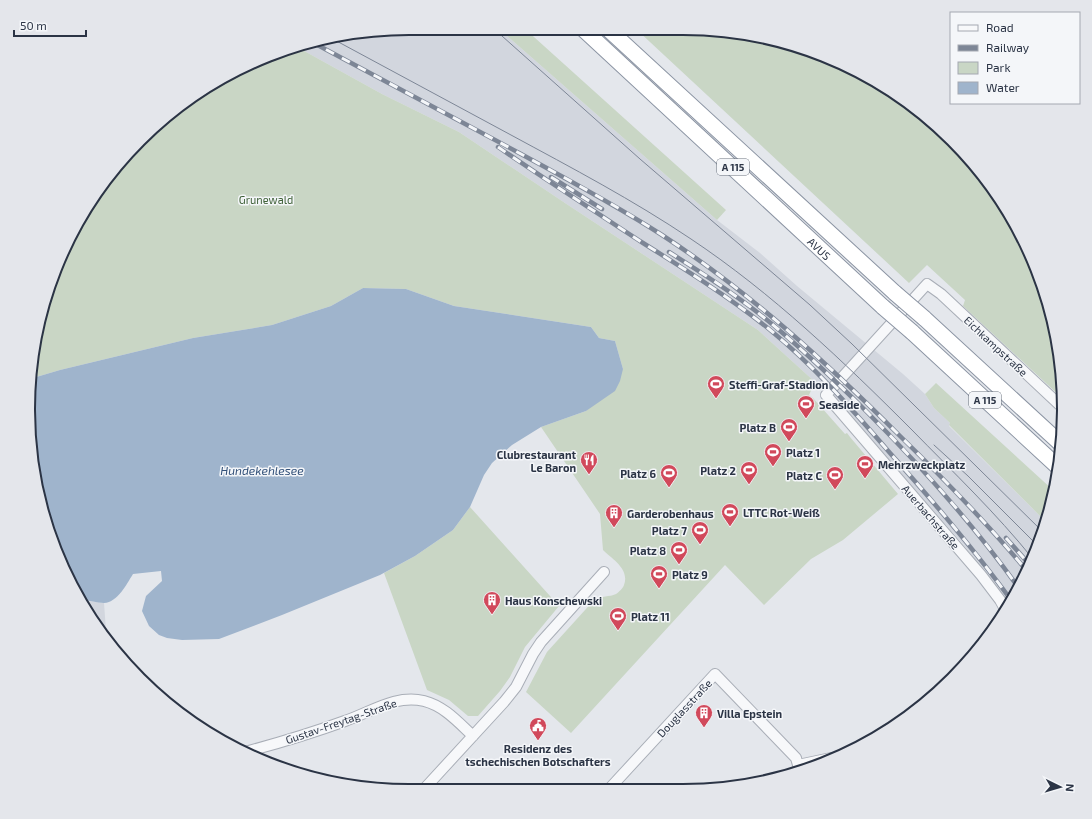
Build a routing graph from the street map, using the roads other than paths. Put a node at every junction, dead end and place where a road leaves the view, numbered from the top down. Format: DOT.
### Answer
graph roads {
  1 [pos="590,35"];
  2 [pos="616,35"];
  3 [pos="927,284"];
  4 [pos="1057,402"];
  5 [pos="1056,439"];
  6 [pos="1053,463"];
  7 [pos="604,572"];
  8 [pos="1002,604"];
  9 [pos="472,736"];
  10 [pos="254,749"];
  11 [pos="798,766"];
  12 [pos="429,784"];
  13 [pos="614,784"];
  1 -- 6 [label="highway, AVUS / A 115, bridge"];
  2 -- 5 [label="highway, AVUS / A 115, bridge"];
  3 -- 4 [label="street, Eichkampstraße"];
  3 -- 8 [label="street, Auerbachstraße"];
  7 -- 9 [label="street"];
  9 -- 10 [label="street, Gustav-Freytag-Straße"];
  9 -- 12 [label="street"];
  11 -- 13 [label="street, Douglasstraße"];
}
